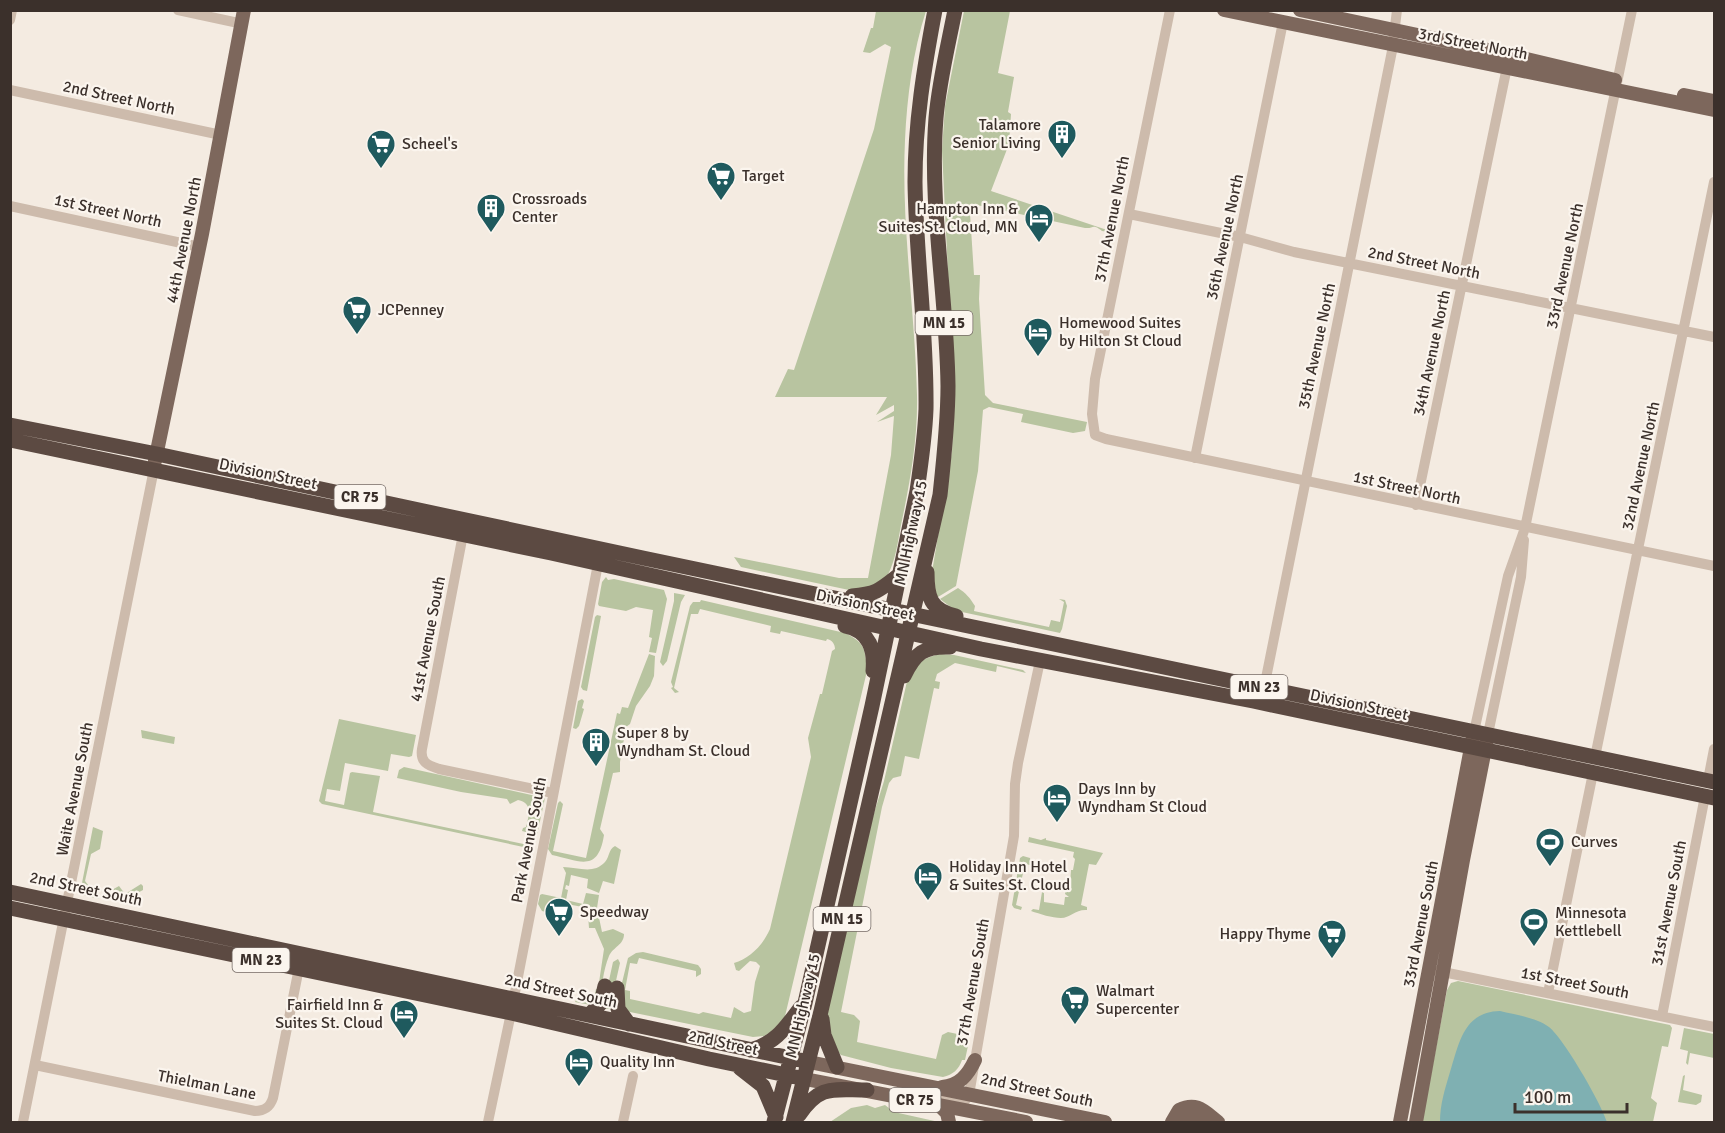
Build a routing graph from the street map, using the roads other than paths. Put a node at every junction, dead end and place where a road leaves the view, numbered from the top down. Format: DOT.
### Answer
graph roads {
  1 [pos="12,10"];
  2 [pos="178,10"];
  3 [pos="934,10"];
  4 [pos="957,10"];
  5 [pos="1170,10"];
  6 [pos="1224,10"];
  7 [pos="1300,10"];
  8 [pos="1397,10"];
  9 [pos="1632,10"];
  10 [pos="245,15"];
  11 [pos="10,20"];
  12 [pos="1283,22"];
  13 [pos="1394,30"];
  14 [pos="1394,45"];
  15 [pos="1507,67"];
  16 [pos="1617,85"];
  17 [pos="10,90"];
  18 [pos="1714,101"];
  19 [pos="1714,110"];
  20 [pos="221,135"];
  21 [pos="1714,182"];
  22 [pos="10,206"];
  23 [pos="1129,214"];
  24 [pos="1240,237"];
  25 [pos="200,247"];
  26 [pos="1350,263"];
  27 [pos="1461,286"];
  28 [pos="1572,308"];
  29 [pos="1684,331"];
  30 [pos="1714,337"];
  31 [pos="10,425"];
  32 [pos="1095,435"];
  33 [pos="10,440"];
  34 [pos="1195,458"];
  35 [pos="155,461"];
  36 [pos="1305,481"];
  37 [pos="1416,505"];
  38 [pos="465,528"];
  39 [pos="1525,528"];
  40 [pos="927,548"];
  41 [pos="1638,551"];
  42 [pos="598,564"];
  43 [pos="1714,566"];
  44 [pos="899,575"];
  45 [pos="837,597"];
  46 [pos="777,605"];
  47 [pos="892,609"];
  48 [pos="912,614"];
  49 [pos="888,628"];
  50 [pos="908,633"];
  51 [pos="1010,634"];
  52 [pos="981,649"];
  53 [pos="1040,661"];
  54 [pos="1264,688"];
  55 [pos="894,694"];
  56 [pos="872,706"];
  57 [pos="1481,733"];
  58 [pos="1478,749"];
  59 [pos="1714,749"];
  60 [pos="1594,765"];
  61 [pos="1711,789"];
  62 [pos="553,793"];
  63 [pos="10,892"];
  64 [pos="67,904"];
  65 [pos="10,908"];
  66 [pos="64,920"];
  67 [pos="299,968"];
  68 [pos="1436,970"];
  69 [pos="1548,993"];
  70 [pos="805,1003"];
  71 [pos="513,1006"];
  72 [pos="821,1011"];
  73 [pos="589,1015"];
  74 [pos="1662,1016"];
  75 [pos="629,1024"];
  76 [pos="1714,1027"];
  77 [pos="670,1050"];
  78 [pos="751,1050"];
  79 [pos="792,1058"];
  80 [pos="975,1059"];
  81 [pos="808,1062"];
  82 [pos="35,1065"];
  83 [pos="736,1065"];
  84 [pos="837,1067"];
  85 [pos="788,1075"];
  86 [pos="633,1076"];
  87 [pos="805,1078"];
  88 [pos="935,1088"];
  89 [pos="867,1090"];
  90 [pos="969,1095"];
  91 [pos="900,1097"];
  92 [pos="939,1105"];
  93 [pos="971,1111"];
  94 [pos="775,1120"];
  95 [pos="23,1122"];
  96 [pos="488,1122"];
  97 [pos="623,1122"];
  98 [pos="794,1122"];
  99 [pos="949,1122"];
  100 [pos="956,1122"];
  101 [pos="1026,1122"];
  102 [pos="1105,1122"];
  103 [pos="1172,1122"];
  104 [pos="1182,1122"];
  105 [pos="1207,1122"];
  106 [pos="1218,1122"];
  107 [pos="1400,1122"];
  108 [pos="1416,1122"];
  1 -- 11 [label="street"];
  2 -- 10 [label="street"];
  3 -- 44 [label="highway, MN Highway 15 / MN 15"];
  4 -- 40 [label="highway, MN Highway 15 / MN 15"];
  5 -- 23 [label="street, 37th Avenue North"];
  6 -- 12 [label="main road, 3rd Street North"];
  7 -- 13 [label="main road, 3rd Street North"];
  8 -- 13 [label="street, 35th Avenue North"];
  9 -- 16 [label="street, 33rd Avenue North"];
  10 -- 20 [label="main road, 44th Avenue North"];
  12 -- 14 [label="main road, 3rd Street North"];
  12 -- 24 [label="street, 36th Avenue North"];
  13 -- 14 [label="street, 35th Avenue North"];
  13 -- 16 [label="main road, 3rd Street North"];
  14 -- 15 [label="main road, 3rd Street North"];
  14 -- 26 [label="street, 35th Avenue North"];
  15 -- 16 [label="main road, 3rd Street North"];
  15 -- 27 [label="street, 34th Avenue North"];
  16 -- 18 [label="main road, 3rd Street North"];
  16 -- 19 [label="main road, 3rd Street North"];
  16 -- 28 [label="street, 33rd Avenue North"];
  17 -- 20 [label="street, 2nd Street North"];
  20 -- 25 [label="main road, 44th Avenue North"];
  21 -- 29 [label="street, 32nd Avenue North"];
  22 -- 25 [label="street, 1st Street North"];
  23 -- 24 [label="street, 2nd Street North"];
  23 -- 32 [label="street, 37th Avenue North"];
  24 -- 26 [label="street, 2nd Street North"];
  24 -- 34 [label="street, 36th Avenue North"];
  25 -- 35 [label="main road, 44th Avenue North"];
  26 -- 27 [label="street, 2nd Street North"];
  26 -- 36 [label="street, 35th Avenue North"];
  27 -- 28 [label="street, 2nd Street North"];
  27 -- 37 [label="street, 34th Avenue North"];
  28 -- 29 [label="street, 2nd Street North"];
  28 -- 39 [label="street, 33rd Avenue North"];
  29 -- 30 [label="street, 2nd Street North"];
  29 -- 41 [label="street, 32nd Avenue North"];
  31 -- 35 [label="highway, Division Street / CR 75"];
  32 -- 34 [label="street, 1st Street North"];
  33 -- 35 [label="highway, Division Street / CR 75"];
  34 -- 36 [label="street, 1st Street North"];
  35 -- 38 [label="highway, Division Street / CR 75"];
  35 -- 64 [label="street, Waite Avenue South"];
  36 -- 37 [label="street, 1st Street North"];
  36 -- 54 [label="street, 35th Avenue North"];
  37 -- 39 [label="street, 1st Street North"];
  38 -- 42 [label="highway, Division Street / CR 75"];
  38 -- 45 [label="highway, Division Street / CR 75"];
  38 -- 62 [label="street, 41st Avenue South"];
  39 -- 41 [label="street, 1st Street North"];
  39 -- 57 [label="street, 33rd Avenue North"];
  40 -- 48 [label="highway, MN Highway 15 / MN 15"];
  40 -- 51 [label="highway"];
  41 -- 43 [label="street, 1st Street North"];
  41 -- 60 [label="street, 32nd Avenue North"];
  42 -- 46 [label="highway, Division Street / CR 75"];
  42 -- 62 [label="street, Park Avenue South"];
  44 -- 45 [label="highway"];
  44 -- 47 [label="highway, MN Highway 15 / MN 15"];
  45 -- 47 [label="highway, Division Street / CR 75"];
  46 -- 49 [label="highway, Division Street / CR 75"];
  46 -- 56 [label="highway"];
  47 -- 48 [label="highway, Division Street / MN 23"];
  47 -- 49 [label="highway, MN Highway 15 / MN 15"];
  48 -- 50 [label="highway, MN Highway 15 / MN 15"];
  48 -- 51 [label="highway, Division Street / MN 23"];
  49 -- 50 [label="highway, Division Street / MN 23"];
  49 -- 56 [label="highway, MN Highway 15 / MN 15"];
  50 -- 52 [label="highway, Division Street / MN 23"];
  50 -- 55 [label="highway, MN Highway 15 / MN 15"];
  51 -- 54 [label="highway, Division Street / MN 23"];
  52 -- 53 [label="highway, Division Street / MN 23"];
  52 -- 55 [label="highway"];
  53 -- 58 [label="highway, Division Street / MN 23"];
  53 -- 80 [label="street, 37th Avenue South"];
  54 -- 57 [label="highway, Division Street / MN 23"];
  55 -- 72 [label="highway, MN Highway 15 / MN 15"];
  56 -- 70 [label="highway, MN Highway 15 / MN 15"];
  57 -- 58 [label="main road, 33rd Avenue South"];
  57 -- 60 [label="highway, Division Street / MN 23"];
  58 -- 60 [label="highway, Division Street / MN 23"];
  58 -- 68 [label="main road, 33rd Avenue South"];
  59 -- 61 [label="street, 31st Avenue South"];
  60 -- 61 [label="highway, Division Street / MN 23"];
  60 -- 69 [label="street, 32nd Avenue North"];
  61 -- 74 [label="street, 31st Avenue South"];
  62 -- 71 [label="street, Park Avenue South"];
  63 -- 64 [label="highway, 2nd Street South / MN 23"];
  64 -- 66 [label="street, Waite Avenue South"];
  64 -- 71 [label="highway, 2nd Street South / MN 23"];
  65 -- 66 [label="highway, 2nd Street South / MN 23"];
  66 -- 67 [label="highway, 2nd Street South / MN 23"];
  66 -- 82 [label="street, Waite Avenue South"];
  67 -- 71 [label="highway, 2nd Street South / MN 23"];
  67 -- 82 [label="street, Thielman Lane"];
  68 -- 69 [label="street, 1st Street South"];
  68 -- 107 [label="main road, 33rd Avenue South"];
  68 -- 108 [label="main road, 33rd Avenue South"];
  69 -- 74 [label="street, 1st Street South"];
  70 -- 78 [label="highway"];
  70 -- 79 [label="highway, MN Highway 15 / MN 15"];
  71 -- 73 [label="highway, 2nd Street South / MN 23"];
  71 -- 77 [label="highway, 2nd Street South / MN 23"];
  71 -- 96 [label="street, Park Avenue South"];
  72 -- 81 [label="highway, MN Highway 15 / MN 15"];
  72 -- 84 [label="highway"];
  73 -- 75 [label="highway, 2nd Street South / MN 23"];
  73 -- 75 [label="highway"];
  74 -- 76 [label="street, 1st Street South"];
  75 -- 78 [label="highway, 2nd Street South / MN 23"];
  77 -- 83 [label="highway, 2nd Street / MN 23"];
  78 -- 79 [label="highway, 2nd Street South / CR 75"];
  79 -- 81 [label="highway, 2nd Street South / CR 75"];
  79 -- 85 [label="highway, MN Highway 15 / MN 15"];
  80 -- 88 [label="main road"];
  80 -- 90 [label="street, 37th Avenue South"];
  81 -- 84 [label="main road, 2nd Street South / CR 75"];
  81 -- 87 [label="highway, MN Highway 15 / MN 15"];
  82 -- 95 [label="street, Waite Avenue South"];
  83 -- 85 [label="highway, 2nd Street / MN 23"];
  83 -- 94 [label="highway"];
  84 -- 88 [label="main road, 2nd Street South / CR 75"];
  85 -- 87 [label="highway, 2nd Street / MN 23"];
  85 -- 94 [label="highway, MN Highway 15 / MN 15"];
  86 -- 97 [label="street"];
  87 -- 89 [label="main road, 2nd Street South / CR 75"];
  87 -- 98 [label="highway, MN Highway 15 / MN 15"];
  88 -- 90 [label="main road, 2nd Street South / CR 75"];
  89 -- 91 [label="main road, 2nd Street South / CR 75"];
  89 -- 98 [label="highway"];
  90 -- 91 [label="street"];
  90 -- 102 [label="main road, 2nd Street South / CR 75"];
  91 -- 92 [label="main road, 2nd Street South / CR 75"];
  92 -- 93 [label="main road, 2nd Street South / CR 75"];
  92 -- 99 [label="main road"];
  93 -- 100 [label="main road"];
  93 -- 101 [label="main road, 2nd Street South / CR 75"];
  103 -- 106 [label="main road"];
  104 -- 105 [label="main road"];
}
